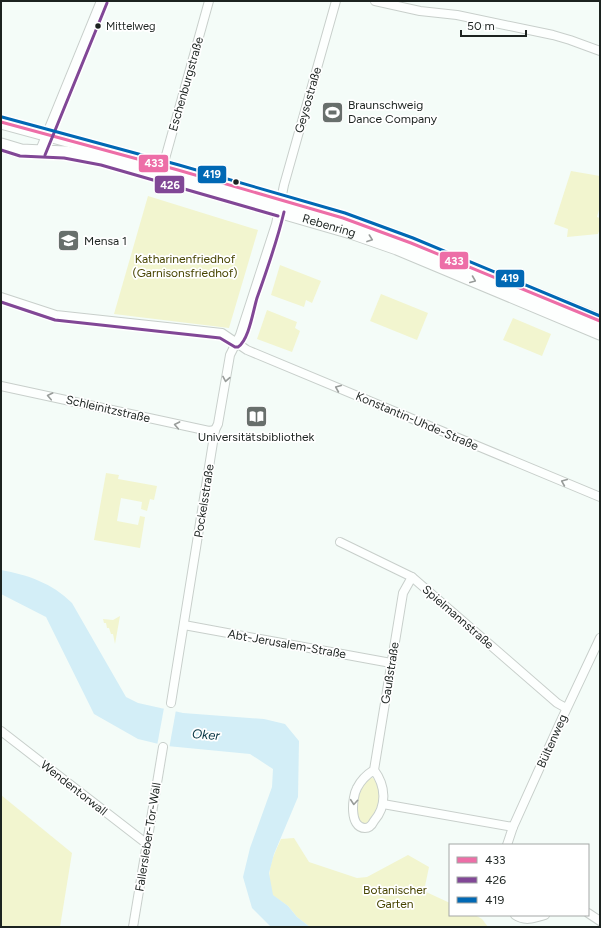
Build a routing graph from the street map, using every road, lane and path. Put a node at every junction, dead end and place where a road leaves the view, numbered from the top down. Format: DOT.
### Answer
graph roads {
  1 [pos="102,1"];
  2 [pos="210,1"];
  3 [pos="336,1"];
  4 [pos="375,1"];
  5 [pos="600,51"];
  6 [pos="1,122"];
  7 [pos="47,134"];
  8 [pos="1,145"];
  9 [pos="40,152"];
  10 [pos="163,166"];
  11 [pos="280,205"];
  12 [pos="1,297"];
  13 [pos="600,321"];
  14 [pos="600,333"];
  15 [pos="237,342"];
  16 [pos="1,386"];
  17 [pos="215,430"];
  18 [pos="600,497"];
  19 [pos="340,542"];
  20 [pos="412,577"];
  21 [pos="184,625"];
  22 [pos="600,638"];
  23 [pos="598,647"];
  24 [pos="391,663"];
  25 [pos="171,703"];
  26 [pos="566,708"];
  27 [pos="1,731"];
  28 [pos="163,747"];
  29 [pos="374,770"];
  30 [pos="383,804"];
  31 [pos="513,827"];
  32 [pos="147,844"];
  33 [pos="507,844"];
  34 [pos="589,913"];
  35 [pos="517,916"];
  36 [pos="540,916"];
  37 [pos="600,921"];
  38 [pos="133,927"];
  1 -- 7 [label="street"];
  2 -- 10 [label="street, Eschenburgstraße"];
  3 -- 11 [label="street, Geysostraße"];
  4 -- 5 [label="street"];
  6 -- 7 [label="main road, Rebenring"];
  7 -- 9 [label="street"];
  7 -- 10 [label="main road, Rebenring"];
  8 -- 9 [label="main road, Rebenring"];
  9 -- 11 [label="main road, Rebenring"];
  10 -- 11 [label="main road, Rebenring"];
  11 -- 13 [label="main road, Rebenring"];
  11 -- 14 [label="main road, Rebenring, one-way"];
  11 -- 15 [label="street, Pockelsstraße"];
  12 -- 15 [label="street, Konstantin-Uhde-Straße"];
  15 -- 17 [label="street, Pockelsstraße, one-way"];
  18 -- 15 [label="street, Konstantin-Uhde-Straße, one-way"];
  17 -- 16 [label="street, Schleinitzstraße, one-way"];
  17 -- 21 [label="street, Pockelsstraße"];
  19 -- 20 [label="street, Spielmannstraße"];
  20 -- 24 [label="street, Gaußstraße"];
  20 -- 26 [label="street, Spielmannstraße"];
  21 -- 24 [label="street, Abt-Jerusalem-Straße"];
  21 -- 25 [label="street, Pockelsstraße"];
  22 -- 23 [label="street, Bültenweg"];
  23 -- 26 [label="street, Bültenweg"];
  24 -- 29 [label="street, Gaußstraße"];
  26 -- 31 [label="street, Bültenweg"];
  27 -- 32 [label="street, Wendentorwall"];
  28 -- 32 [label="street, Fallersleber-Tor-Wall"];
  29 -- 30 [label="street"];
  29 -- 30 [label="street, one-way"];
  30 -- 31 [label="street"];
  31 -- 33 [label="street, Bültenweg"];
  32 -- 38 [label="street, Fallersleber-Tor-Wall"];
  34 -- 37 [label="street"];
  35 -- 36 [label="street"];
}
